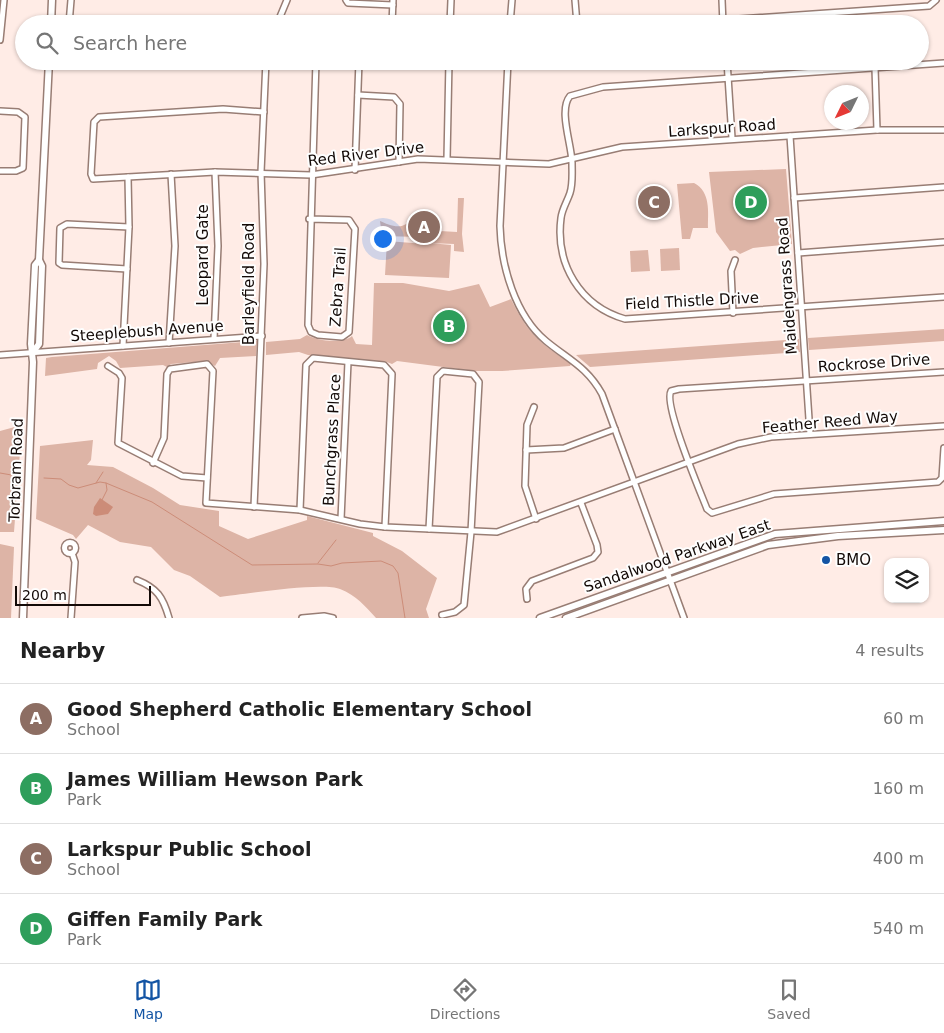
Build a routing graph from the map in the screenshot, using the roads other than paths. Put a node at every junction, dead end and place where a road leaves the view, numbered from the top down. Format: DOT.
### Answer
graph roads {
  1 [pos="4,0"];
  2 [pos="52,0"];
  3 [pos="71,0"];
  4 [pos="287,0"];
  5 [pos="346,0"];
  6 [pos="452,0"];
  7 [pos="512,0"];
  8 [pos="574,0"];
  9 [pos="722,0"];
  10 [pos="936,0"];
  11 [pos="393,2"];
  12 [pos="51,15"];
  13 [pos="70,15"];
  14 [pos="281,15"];
  15 [pos="392,15"];
  16 [pos="451,15"];
  17 [pos="511,15"];
  18 [pos="576,15"];
  19 [pos="723,15"];
  20 [pos="805,15"];
  21 [pos="0,40"];
  22 [pos="944,63"];
  23 [pos="929,64"];
  24 [pos="49,70"];
  25 [pos="266,70"];
  26 [pos="316,70"];
  27 [pos="359,70"];
  28 [pos="449,70"];
  29 [pos="508,70"];
  30 [pos="728,70"];
  31 [pos="846,70"];
  32 [pos="875,70"];
  33 [pos="729,78"];
  34 [pos="358,95"];
  35 [pos="0,111"];
  36 [pos="264,112"];
  37 [pos="877,130"];
  38 [pos="944,130"];
  39 [pos="790,136"];
  40 [pos="732,138"];
  41 [pos="447,159"];
  42 [pos="572,160"];
  43 [pos="399,162"];
  44 [pos="504,163"];
  45 [pos="354,170"];
  46 [pos="0,171"];
  47 [pos="215,172"];
  48 [pos="261,172"];
  49 [pos="171,174"];
  50 [pos="311,175"];
  51 [pos="128,177"];
  52 [pos="944,187"];
  53 [pos="794,198"];
  54 [pos="310,219"];
  55 [pos="129,227"];
  56 [pos="944,242"];
  57 [pos="798,252"];
  58 [pos="734,260"];
  59 [pos="127,269"];
  60 [pos="944,297"];
  61 [pos="802,308"];
  62 [pos="732,313"];
  63 [pos="262,336"];
  64 [pos="214,339"];
  65 [pos="168,343"];
  66 [pos="123,346"];
  67 [pos="33,352"];
  68 [pos="0,355"];
  69 [pos="348,362"];
  70 [pos="108,366"];
  71 [pos="944,372"];
  72 [pos="806,380"];
  73 [pos="534,407"];
  74 [pos="944,426"];
  75 [pos="615,429"];
  76 [pos="810,434"];
  77 [pos="944,448"];
  78 [pos="526,450"];
  79 [pos="152,462"];
  80 [pos="689,463"];
  81 [pos="207,478"];
  82 [pos="635,483"];
  83 [pos="581,503"];
  84 [pos="254,507"];
  85 [pos="300,510"];
  86 [pos="340,519"];
  87 [pos="536,519"];
  88 [pos="944,521"];
  89 [pos="385,527"];
  90 [pos="429,529"];
  91 [pos="944,530"];
  92 [pos="471,532"];
  93 [pos="72,553"];
  94 [pos="667,572"];
  95 [pos="136,580"];
  96 [pos="671,581"];
  97 [pos="527,600"];
  98 [pos="442,615"];
  99 [pos="23,618"];
  100 [pos="72,618"];
  101 [pos="169,618"];
  102 [pos="302,618"];
  103 [pos="334,618"];
  104 [pos="540,618"];
  105 [pos="566,618"];
  106 [pos="684,618"];
  1 -- 21 [label="street"];
  2 -- 12 [label="main road"];
  3 -- 13 [label="street"];
  4 -- 14 [label="street"];
  5 -- 11 [label="street"];
  6 -- 16 [label="street"];
  7 -- 17 [label="street"];
  8 -- 18 [label="street"];
  9 -- 19 [label="street"];
  10 -- 20 [label="street"];
  11 -- 15 [label="street"];
  22 -- 23 [label="street, Field Thistle Drive"];
  24 -- 67 [label="main road, Torbram Road"];
  25 -- 36 [label="street, Barleyfield Road"];
  26 -- 50 [label="street, Zebra Trail"];
  27 -- 34 [label="street"];
  28 -- 41 [label="street"];
  29 -- 44 [label="street"];
  30 -- 33 [label="street"];
  31 -- 33 [label="street, Field Thistle Drive"];
  32 -- 37 [label="street"];
  33 -- 40 [label="street"];
  33 -- 42 [label="street, Field Thistle Drive"];
  34 -- 43 [label="street"];
  34 -- 45 [label="street"];
  35 -- 46 [label="street"];
  36 -- 48 [label="street, Barleyfield Road"];
  36 -- 51 [label="street, Red River Drive"];
  37 -- 38 [label="street, Larkspur Road"];
  37 -- 39 [label="street, Larkspur Road"];
  39 -- 40 [label="street, Larkspur Road"];
  39 -- 53 [label="street, Maidengrass Road"];
  40 -- 42 [label="street, Larkspur Road"];
  41 -- 43 [label="street, Red River Drive"];
  41 -- 44 [label="street, Red River Drive"];
  42 -- 44 [label="street, Larkspur Road"];
  42 -- 62 [label="street, Field Thistle Drive"];
  43 -- 45 [label="street, Red River Drive"];
  44 -- 75 [label="street"];
  45 -- 50 [label="street, Red River Drive"];
  47 -- 48 [label="street, Red River Drive"];
  47 -- 49 [label="street, Red River Drive"];
  47 -- 64 [label="street, Leopard Gate"];
  48 -- 50 [label="street, Red River Drive"];
  48 -- 63 [label="street, Barleyfield Road"];
  49 -- 51 [label="street, Red River Drive"];
  49 -- 65 [label="street"];
  50 -- 54 [label="street, Zebra Trail"];
  51 -- 55 [label="street"];
  52 -- 53 [label="street"];
  53 -- 57 [label="street, Maidengrass Road"];
  54 -- 54 [label="street, Zebra Trail"];
  55 -- 59 [label="street"];
  55 -- 59 [label="street"];
  56 -- 57 [label="street"];
  57 -- 61 [label="street, Maidengrass Road"];
  58 -- 62 [label="street"];
  59 -- 66 [label="street"];
  60 -- 61 [label="street, Field Thistle Drive"];
  61 -- 62 [label="street, Field Thistle Drive"];
  61 -- 72 [label="street, Maidengrass Road"];
  63 -- 64 [label="street, Steeplebush Avenue"];
  63 -- 84 [label="street, Barleyfield Road"];
  64 -- 65 [label="street, Steeplebush Avenue"];
  65 -- 66 [label="street, Steeplebush Avenue"];
  66 -- 67 [label="street, Steeplebush Avenue"];
  67 -- 68 [label="street, Steeplebush Avenue"];
  67 -- 99 [label="main road, Torbram Road"];
  69 -- 85 [label="street"];
  69 -- 86 [label="street, Bunchgrass Place"];
  69 -- 89 [label="street"];
  70 -- 79 [label="street"];
  71 -- 72 [label="street, Rockrose Drive"];
  72 -- 76 [label="street, Maidengrass Road"];
  72 -- 80 [label="street, Rockrose Drive"];
  73 -- 78 [label="street"];
  74 -- 76 [label="street, Feather Reed Way"];
  75 -- 78 [label="street"];
  75 -- 82 [label="street"];
  76 -- 80 [label="street, Feather Reed Way"];
  77 -- 80 [label="street"];
  78 -- 87 [label="street"];
  79 -- 81 [label="street"];
  79 -- 81 [label="street"];
  80 -- 82 [label="street, Feather Reed Way"];
  81 -- 84 [label="street, Feather Reed Way"];
  82 -- 83 [label="street, Feather Reed Way"];
  82 -- 94 [label="street"];
  83 -- 87 [label="street, Feather Reed Way"];
  83 -- 97 [label="street"];
  84 -- 85 [label="street, Feather Reed Way"];
  85 -- 86 [label="street, Feather Reed Way"];
  86 -- 89 [label="street, Feather Reed Way"];
  87 -- 92 [label="street, Feather Reed Way"];
  88 -- 94 [label="main road, Sandalwood Parkway East"];
  89 -- 90 [label="street, Feather Reed Way"];
  90 -- 92 [label="street, Feather Reed Way"];
  90 -- 92 [label="street"];
  91 -- 96 [label="main road, Sandalwood Parkway East"];
  92 -- 98 [label="street"];
  93 -- 100 [label="street"];
  94 -- 96 [label="street"];
  94 -- 104 [label="main road, Sandalwood Parkway East"];
  95 -- 101 [label="street"];
  96 -- 105 [label="main road, Sandalwood Parkway East"];
  96 -- 106 [label="street"];
  102 -- 103 [label="street"];
}
